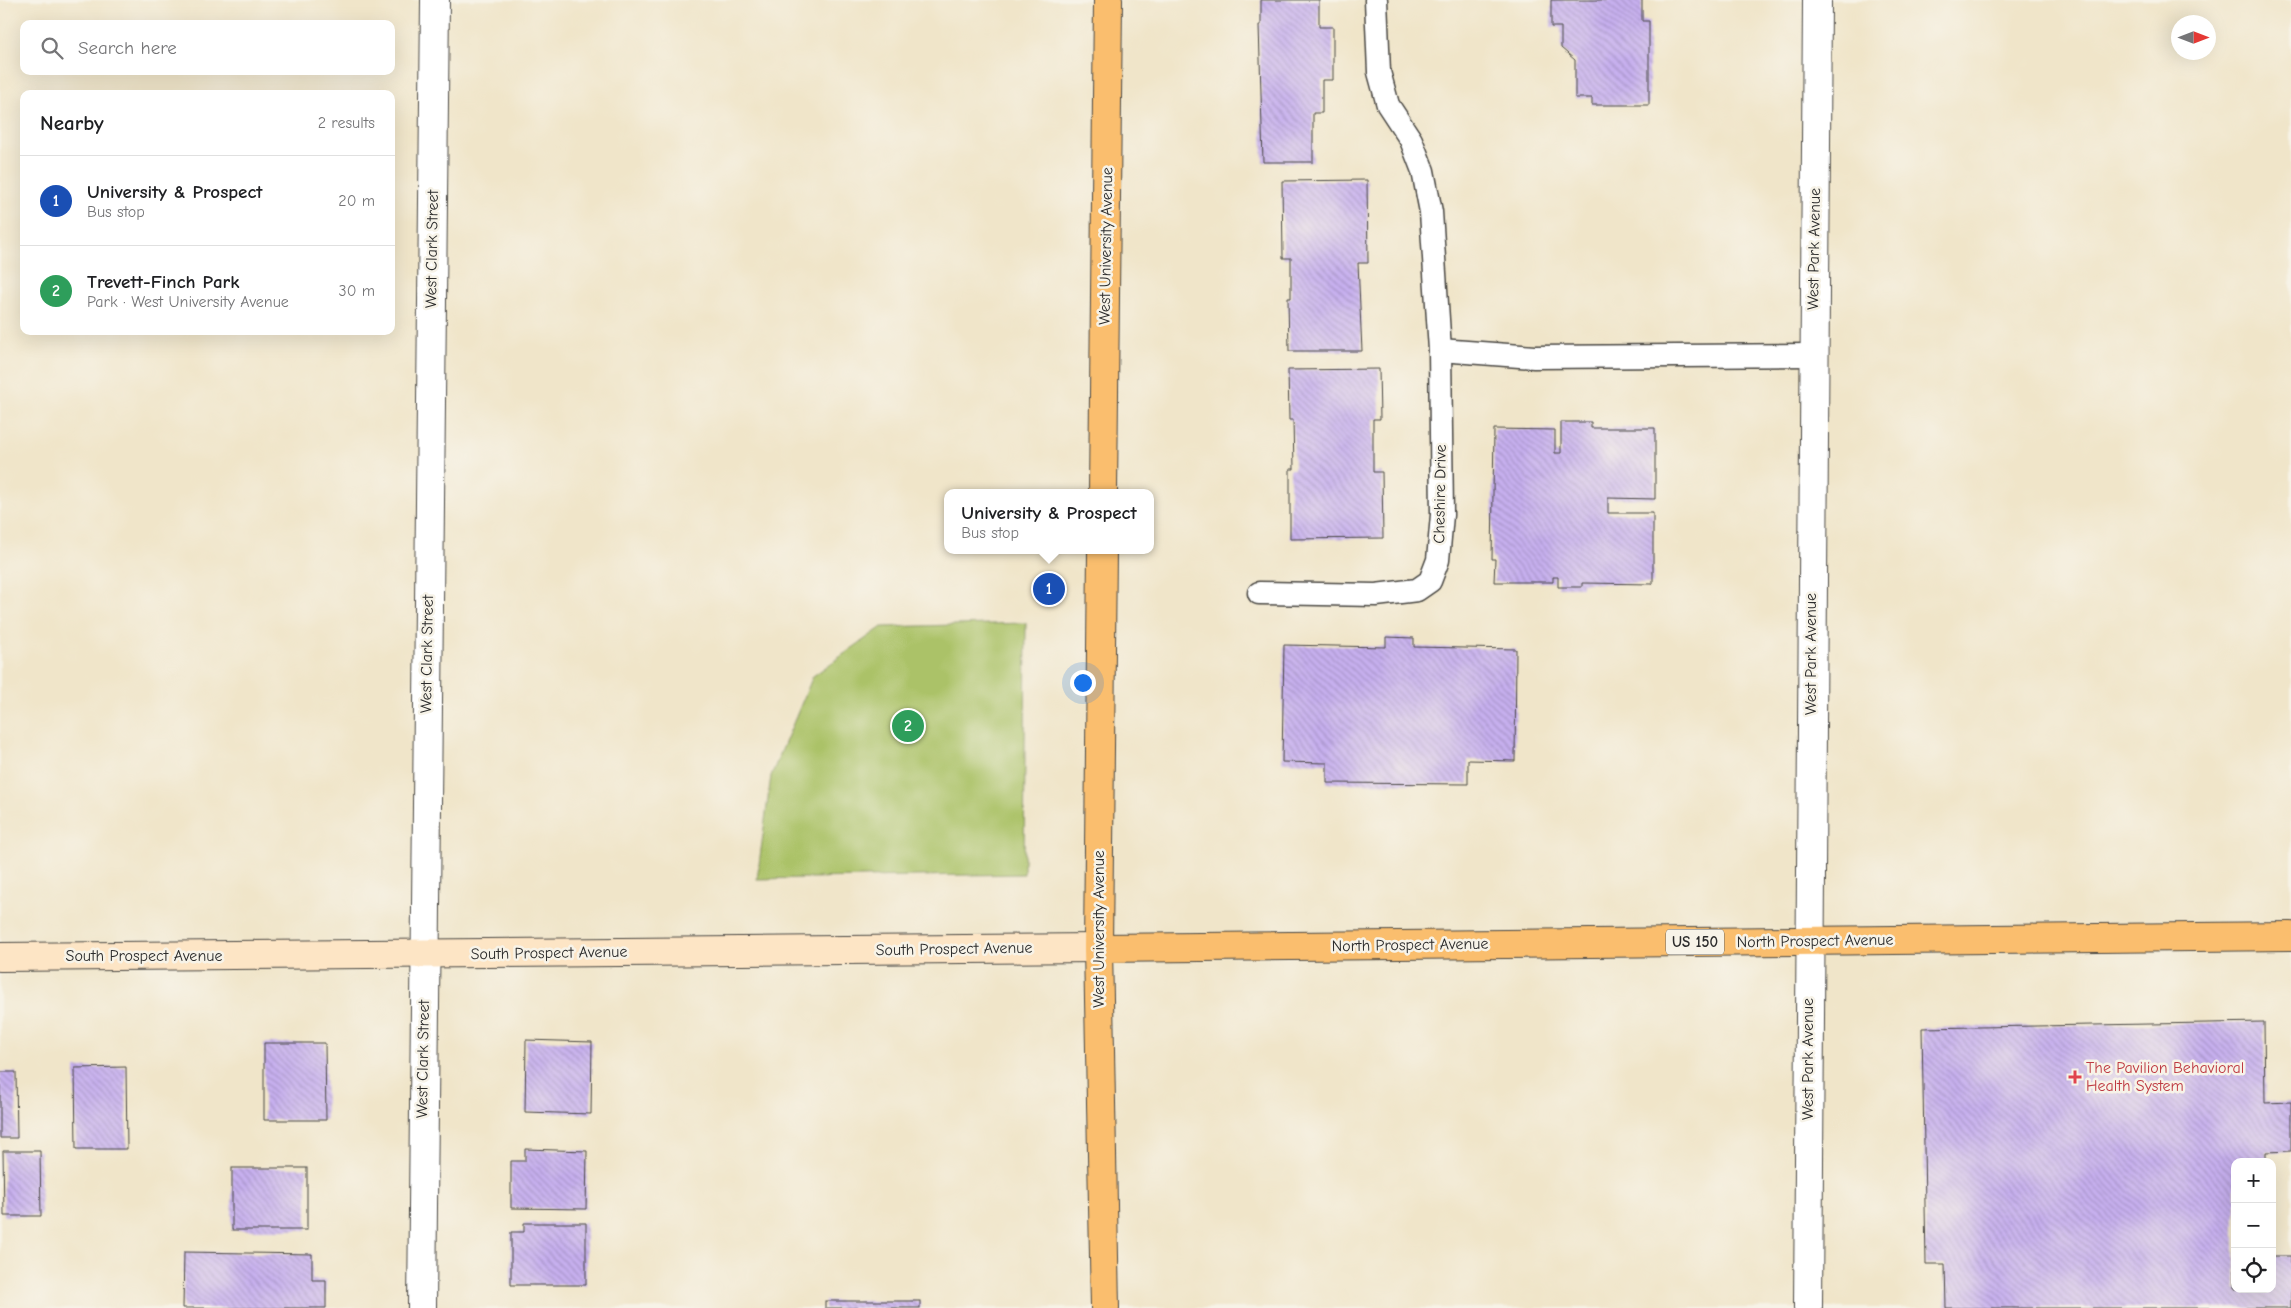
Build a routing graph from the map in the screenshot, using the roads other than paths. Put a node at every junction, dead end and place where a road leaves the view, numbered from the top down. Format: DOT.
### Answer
graph roads {
  1 [pos="436,0"];
  2 [pos="1108,0"];
  3 [pos="1376,0"];
  4 [pos="1817,0"];
  5 [pos="1440,350"];
  6 [pos="1814,355"];
  7 [pos="1103,489"];
  8 [pos="1102,554"];
  9 [pos="1259,593"];
  10 [pos="2291,936"];
  11 [pos="1809,941"];
  12 [pos="1098,948"];
  13 [pos="424,954"];
  14 [pos="0,957"];
  15 [pos="422,1308"];
  16 [pos="1105,1308"];
  17 [pos="1808,1308"];
  1 -- 13 [label="street, West Clark Street"];
  2 -- 7 [label="main road, West University Avenue"];
  3 -- 5 [label="lane, Cheshire Drive"];
  4 -- 6 [label="street, West Park Avenue"];
  5 -- 6 [label="lane"];
  5 -- 9 [label="lane, Cheshire Drive"];
  6 -- 11 [label="street, West Park Avenue"];
  8 -- 12 [label="main road, West University Avenue"];
  10 -- 11 [label="main road, North Prospect Avenue / US 150"];
  11 -- 12 [label="main road, North Prospect Avenue / US 150"];
  11 -- 17 [label="street, West Park Avenue"];
  12 -- 13 [label="main road, South Prospect Avenue / US 150"];
  12 -- 16 [label="main road, West University Avenue"];
  13 -- 14 [label="main road, South Prospect Avenue / US 150"];
  13 -- 15 [label="street, West Clark Street"];
}
